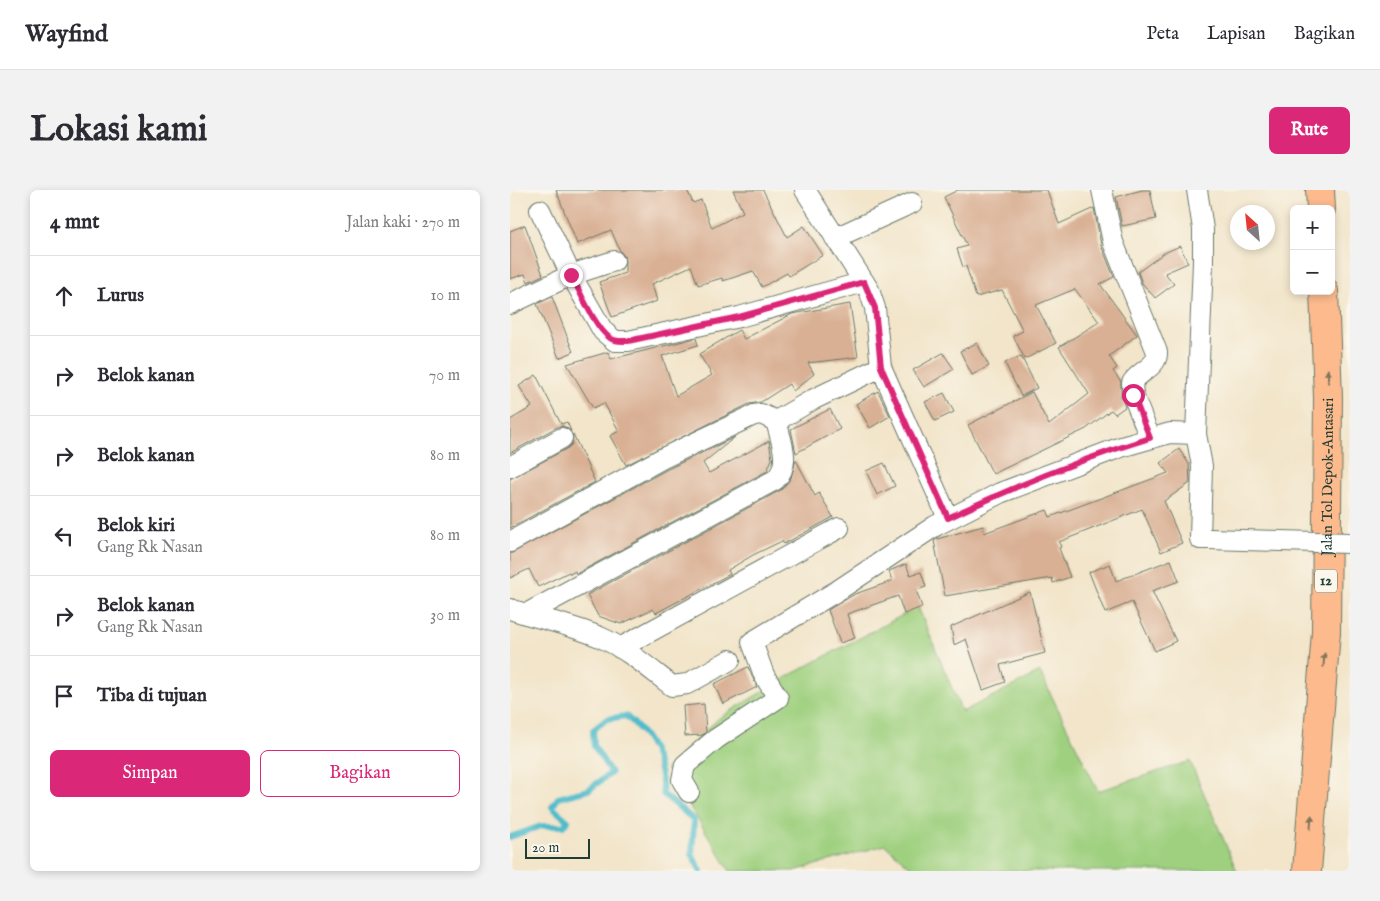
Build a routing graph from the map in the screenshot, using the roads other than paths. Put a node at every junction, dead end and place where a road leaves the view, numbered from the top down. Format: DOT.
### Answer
graph roads {
  1 [pos="805,190"];
  2 [pos="1102,190"];
  3 [pos="1196,190"];
  4 [pos="1320,190"];
  5 [pos="912,203"];
  6 [pos="1322,205"];
  7 [pos="540,210"];
  8 [pos="835,238"];
  9 [pos="614,261"];
  10 [pos="571,275"];
  11 [pos="864,282"];
  12 [pos="1324,295"];
  13 [pos="510,304"];
  14 [pos="881,367"];
  15 [pos="776,422"];
  16 [pos="1196,434"];
  17 [pos="562,438"];
  18 [pos="1150,438"];
  19 [pos="510,467"];
  20 [pos="948,518"];
  21 [pos="839,528"];
  22 [pos="510,542"];
  23 [pos="1350,543"];
  24 [pos="518,612"];
  25 [pos="620,648"];
  26 [pos="730,660"];
  27 [pos="689,792"];
  28 [pos="1307,871"];
  1 -- 8 [label="street"];
  2 -- 18 [label="street"];
  3 -- 16 [label="street"];
  4 -- 6 [label="highway"];
  5 -- 8 [label="street"];
  7 -- 10 [label="street"];
  8 -- 11 [label="street"];
  9 -- 10 [label="street"];
  10 -- 11 [label="street"];
  10 -- 13 [label="street"];
  11 -- 14 [label="street"];
  28 -- 12 [label="highway, Jalan Tol Depok–Antasari / 12, one-way"];
  14 -- 15 [label="street"];
  14 -- 20 [label="street"];
  15 -- 22 [label="street"];
  15 -- 24 [label="street"];
  16 -- 18 [label="street"];
  16 -- 23 [label="street, bridge"];
  17 -- 19 [label="street"];
  18 -- 20 [label="street"];
  20 -- 27 [label="street"];
  21 -- 25 [label="street"];
  24 -- 25 [label="street"];
  25 -- 26 [label="street"];
}
